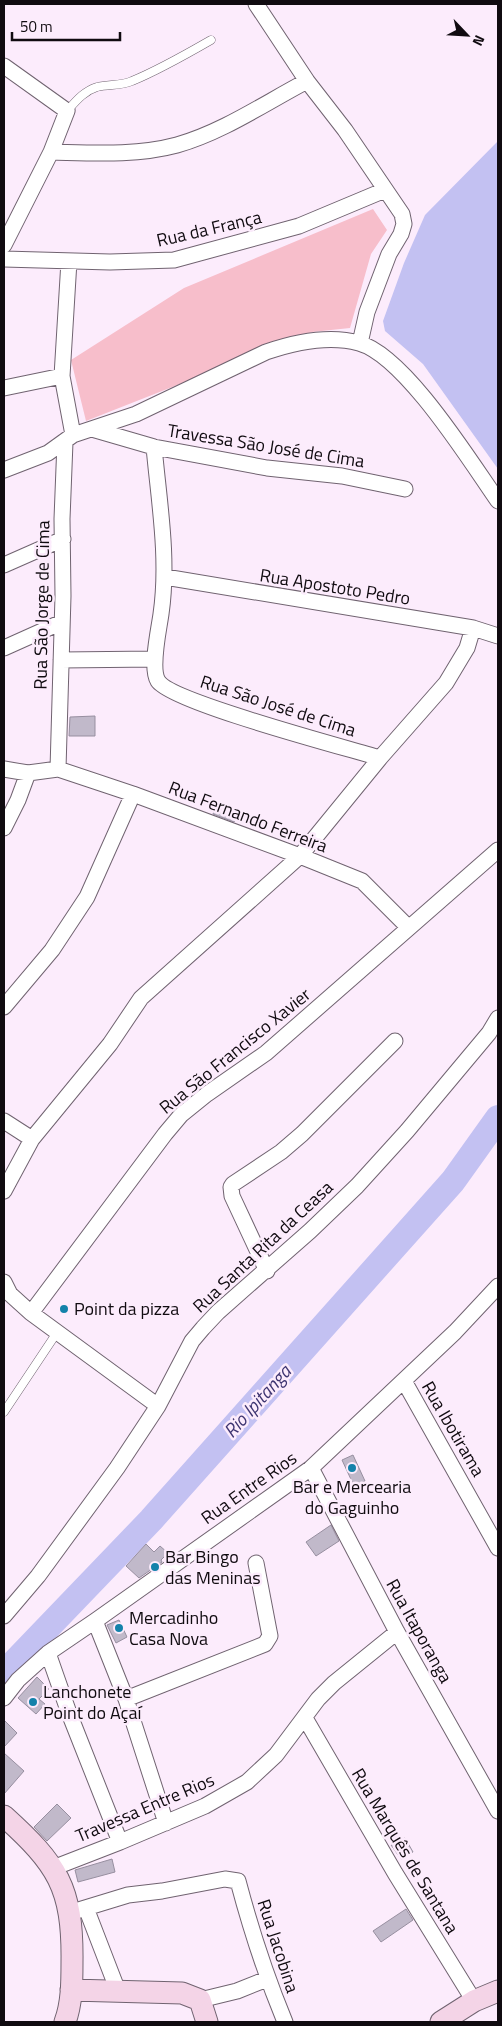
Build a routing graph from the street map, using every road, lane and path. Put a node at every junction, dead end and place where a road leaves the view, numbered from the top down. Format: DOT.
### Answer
graph roads {
  1 [pos="256,4"];
  2 [pos="211,40"];
  3 [pos="4,66"];
  4 [pos="307,81"];
  5 [pos="67,111"];
  6 [pos="51,152"];
  7 [pos="385,190"];
  8 [pos="4,245"];
  9 [pos="4,259"];
  10 [pos="69,261"];
  11 [pos="360,343"];
  12 [pos="62,376"];
  13 [pos="4,388"];
  14 [pos="92,429"];
  15 [pos="69,438"];
  16 [pos="154,447"];
  17 [pos="4,470"];
  18 [pos="405,489"];
  19 [pos="498,500"];
  20 [pos="63,539"];
  21 [pos="4,565"];
  22 [pos="165,577"];
  23 [pos="62,622"];
  24 [pos="473,628"];
  25 [pos="498,636"];
  26 [pos="4,648"];
  27 [pos="155,659"];
  28 [pos="61,660"];
  29 [pos="380,758"];
  30 [pos="4,768"];
  31 [pos="58,769"];
  32 [pos="28,773"];
  33 [pos="133,794"];
  34 [pos="4,828"];
  35 [pos="498,850"];
  36 [pos="300,856"];
  37 [pos="409,928"];
  38 [pos="4,1007"];
  39 [pos="498,1018"];
  40 [pos="395,1041"];
  41 [pos="4,1121"];
  42 [pos="32,1139"];
  43 [pos="4,1191"];
  44 [pos="267,1271"];
  45 [pos="4,1282"];
  46 [pos="496,1294"];
  47 [pos="31,1313"];
  48 [pos="58,1331"];
  49 [pos="404,1381"];
  50 [pos="158,1406"];
  51 [pos="4,1412"];
  52 [pos="311,1468"];
  53 [pos="498,1548"];
  54 [pos="256,1563"];
  55 [pos="4,1616"];
  56 [pos="95,1621"];
  57 [pos="397,1632"];
  58 [pos="48,1652"];
  59 [pos="4,1698"];
  60 [pos="126,1699"];
  61 [pos="305,1718"];
  62 [pos="498,1811"];
  63 [pos="4,1816"];
  64 [pos="166,1823"];
  65 [pos="120,1842"];
  66 [pos="53,1868"];
  67 [pos="77,1911"];
  68 [pos="267,1979"];
  69 [pos="72,1990"];
  70 [pos="498,1991"];
  71 [pos="118,1992"];
  72 [pos="200,2000"];
  73 [pos="474,2001"];
  74 [pos="65,2022"];
  75 [pos="207,2022"];
  76 [pos="285,2022"];
  77 [pos="441,2022"];
  1 -- 4 [label="street"];
  2 -- 5 [label="lane"];
  3 -- 5 [label="street"];
  4 -- 6 [label="street"];
  4 -- 7 [label="street"];
  5 -- 6 [label="street"];
  6 -- 8 [label="street"];
  7 -- 10 [label="street, Rua da França"];
  7 -- 11 [label="street"];
  9 -- 10 [label="street, Rua da França"];
  10 -- 12 [label="street, Rua São Jorge de Cima"];
  11 -- 14 [label="street"];
  11 -- 19 [label="street"];
  12 -- 13 [label="street"];
  12 -- 15 [label="street, Rua São Jorge de Cima"];
  14 -- 15 [label="street"];
  14 -- 16 [label="street, Travessa São José de Cima"];
  15 -- 17 [label="street"];
  15 -- 20 [label="street, Rua São Jorge de Cima"];
  16 -- 18 [label="street, Travessa São José de Cima"];
  16 -- 22 [label="street"];
  20 -- 21 [label="street"];
  20 -- 23 [label="street, Rua São Jorge de Cima"];
  22 -- 24 [label="street, Rua Apostoto Pedro"];
  22 -- 27 [label="street"];
  23 -- 26 [label="street"];
  23 -- 28 [label="street, Rua São Jorge de Cima"];
  24 -- 25 [label="street, Rua Apostoto Pedro"];
  24 -- 29 [label="street"];
  27 -- 28 [label="street"];
  27 -- 29 [label="street, Rua São José de Cima"];
  28 -- 31 [label="street, Rua São Jorge de Cima"];
  29 -- 36 [label="street"];
  30 -- 32 [label="street"];
  31 -- 32 [label="street"];
  31 -- 33 [label="street, Rua Fernando Ferreira"];
  32 -- 34 [label="street"];
  33 -- 36 [label="street, Rua Fernando Ferreira"];
  33 -- 38 [label="street"];
  35 -- 37 [label="street, Rua São Francisco Xavier"];
  36 -- 37 [label="street, Rua Fernando Ferreira"];
  36 -- 42 [label="street"];
  37 -- 47 [label="street, Rua São Francisco Xavier"];
  39 -- 44 [label="street, Rua Santa Rita da Ceasa"];
  40 -- 44 [label="street"];
  41 -- 42 [label="street"];
  42 -- 43 [label="street"];
  44 -- 50 [label="street, Rua Santa Rita da Ceasa"];
  45 -- 47 [label="street"];
  46 -- 49 [label="street, Rua Entre Rios"];
  47 -- 48 [label="street"];
  48 -- 50 [label="street"];
  48 -- 51 [label="lane"];
  49 -- 52 [label="street, Rua Entre Rios"];
  49 -- 53 [label="street, Rua Ibotirama"];
  50 -- 55 [label="street, Rua Santa Rita da Ceasa"];
  52 -- 56 [label="street, Rua Entre Rios"];
  52 -- 57 [label="street, Rua Itaporanga"];
  54 -- 60 [label="street"];
  56 -- 58 [label="street, Rua Entre Rios"];
  56 -- 60 [label="street"];
  57 -- 61 [label="street, Travessa Entre Rios"];
  57 -- 62 [label="street, Rua Itaporanga"];
  58 -- 59 [label="street, Rua Entre Rios"];
  58 -- 65 [label="street"];
  60 -- 64 [label="street"];
  61 -- 64 [label="street, Travessa Entre Rios"];
  61 -- 73 [label="street, Rua Marquês de Santana"];
  63 -- 66 [label="street"];
  64 -- 65 [label="street, Travessa Entre Rios"];
  65 -- 66 [label="street, Travessa Entre Rios"];
  66 -- 67 [label="street"];
  67 -- 68 [label="street, Rua Jacobina"];
  67 -- 69 [label="street"];
  67 -- 71 [label="street"];
  68 -- 72 [label="street"];
  68 -- 76 [label="street, Rua Jacobina"];
  69 -- 71 [label="street"];
  69 -- 74 [label="street"];
  70 -- 73 [label="street"];
  71 -- 72 [label="street"];
  72 -- 75 [label="street"];
  73 -- 77 [label="street"];
}
